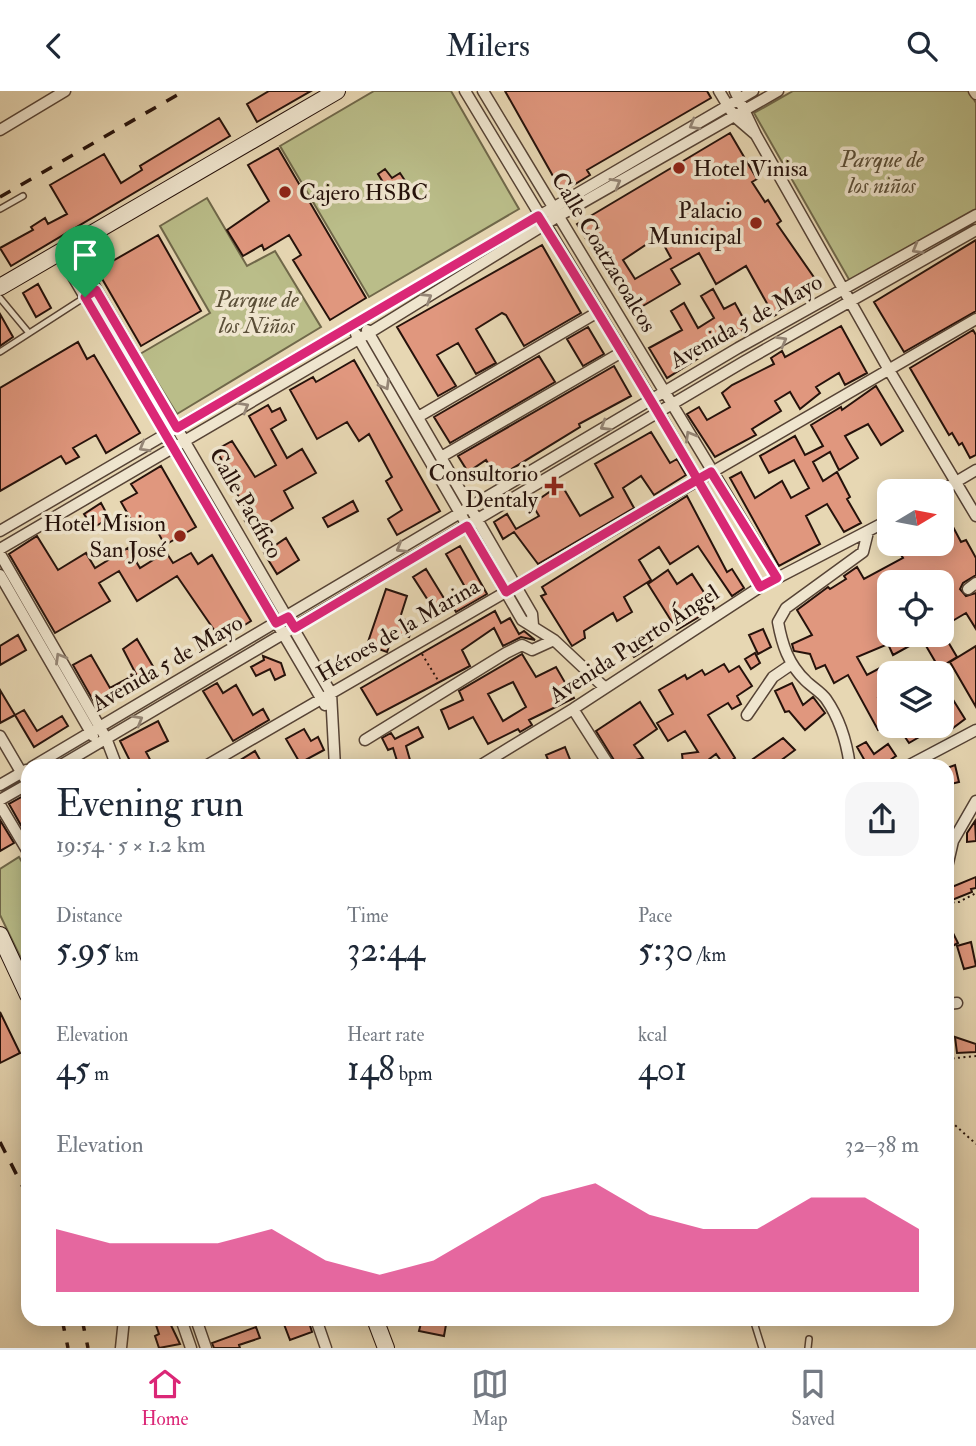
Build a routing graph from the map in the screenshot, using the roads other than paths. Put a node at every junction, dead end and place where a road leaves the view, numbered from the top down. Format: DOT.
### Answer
graph roads {
  1 [pos="65,91"];
  2 [pos="337,91"];
  3 [pos="465,91"];
  4 [pos="483,91"];
  5 [pos="719,91"];
  6 [pos="753,91"];
  7 [pos="778,91"];
  8 [pos="740,100"];
  9 [pos="731,111"];
  10 [pos="0,130"];
  11 [pos="756,135"];
  12 [pos="23,196"];
  13 [pos="0,209"];
  14 [pos="554,213"];
  15 [pos="976,215"];
  16 [pos="541,221"];
  17 [pos="976,230"];
  18 [pos="65,250"];
  19 [pos="0,287"];
  20 [pos="96,290"];
  21 [pos="845,290"];
  22 [pos="85,297"];
  23 [pos="0,298"];
  24 [pos="852,303"];
  25 [pos="598,312"];
  26 [pos="976,319"];
  27 [pos="356,323"];
  28 [pos="29,333"];
  29 [pos="364,336"];
  30 [pos="738,348"];
  31 [pos="0,352"];
  32 [pos="622,352"];
  33 [pos="745,361"];
  34 [pos="889,370"];
  35 [pos="664,391"];
  36 [pos="651,399"];
  37 [pos="672,405"];
  38 [pos="660,413"];
  39 [pos="418,417"];
  40 [pos="177,428"];
  41 [pos="166,434"];
  42 [pos="185,441"];
  43 [pos="174,448"];
  44 [pos="441,457"];
  45 [pos="976,470"];
  46 [pos="711,472"];
  47 [pos="698,479"];
  48 [pos="956,482"];
  49 [pos="470,506"];
  50 [pos="459,513"];
  51 [pos="976,516"];
  52 [pos="478,520"];
  53 [pos="467,526"];
  54 [pos="877,526"];
  55 [pos="0,531"];
  56 [pos="868,531"];
  57 [pos="0,552"];
  58 [pos="0,575"];
  59 [pos="777,578"];
  60 [pos="760,587"];
  61 [pos="511,589"];
  62 [pos="288,617"];
  63 [pos="276,623"];
  64 [pos="295,628"];
  65 [pos="283,635"];
  66 [pos="554,640"];
  67 [pos="792,664"];
  68 [pos="604,687"];
  69 [pos="325,696"];
  70 [pos="573,709"];
  71 [pos="747,715"];
  72 [pos="95,729"];
  73 [pos="976,730"];
  74 [pos="0,736"];
  75 [pos="365,740"];
  76 [pos="102,741"];
  77 [pos="44,759"];
  78 [pos="72,759"];
  79 [pos="113,759"];
  80 [pos="218,759"];
  81 [pos="334,759"];
  82 [pos="491,759"];
  83 [pos="605,759"];
  84 [pos="849,759"];
  85 [pos="921,759"];
  86 [pos="21,762"];
  87 [pos="21,773"];
  88 [pos="0,785"];
  89 [pos="21,788"];
  90 [pos="976,801"];
  91 [pos="0,802"];
  92 [pos="954,839"];
  93 [pos="21,840"];
  94 [pos="0,935"];
  95 [pos="21,980"];
  96 [pos="123,1326"];
  97 [pos="183,1326"];
  98 [pos="198,1326"];
  99 [pos="318,1326"];
  100 [pos="377,1326"];
  101 [pos="755,1326"];
  102 [pos="809,1339"];
  103 [pos="121,1348"];
  104 [pos="191,1348"];
  105 [pos="206,1348"];
  106 [pos="326,1348"];
  107 [pos="387,1348"];
  108 [pos="762,1348"];
  109 [pos="808,1348"];
  1 -- 10 [label="street"];
  2 -- 18 [label="main road"];
  3 -- 16 [label="street, Calle Coatzacoalcos"];
  4 -- 14 [label="street, Calle Coatzacoalcos"];
  5 -- 9 [label="street"];
  6 -- 8 [label="street"];
  7 -- 8 [label="street"];
  8 -- 9 [label="street"];
  8 -- 11 [label="street"];
  9 -- 11 [label="street"];
  9 -- 14 [label="street"];
  11 -- 21 [label="street"];
  12 -- 13 [label="lane"];
  14 -- 16 [label="street"];
  14 -- 35 [label="street, Calle Coatzacoalcos"];
  15 -- 21 [label="street, Avenida 5 de Mayo, one-way"];
  16 -- 25 [label="street, Calle Coatzacoalcos"];
  16 -- 27 [label="street"];
  29 -- 16 [label="street, one-way"];
  17 -- 24 [label="street, Avenida 5 de Mayo"];
  18 -- 19 [label="main road"];
  18 -- 20 [label="street, Calle Pacífico"];
  18 -- 22 [label="street, Calle Pacífico"];
  20 -- 22 [label="lane"];
  20 -- 40 [label="street, Calle Pacífico"];
  21 -- 24 [label="street"];
  21 -- 30 [label="street, Avenida 5 de Mayo"];
  22 -- 28 [label="lane"];
  22 -- 41 [label="street, Calle Pacífico"];
  23 -- 28 [label="lane"];
  33 -- 24 [label="street, Avenida 5 de Mayo, one-way"];
  24 -- 34 [label="street"];
  25 -- 32 [label="street, Calle Coatzacoalcos"];
  25 -- 39 [label="street"];
  26 -- 34 [label="street, Héroes de la Marina"];
  27 -- 29 [label="street"];
  27 -- 40 [label="street"];
  28 -- 31 [label="lane"];
  29 -- 39 [label="street"];
  42 -- 29 [label="street, one-way"];
  29 -- 50 [label="street, one-way"];
  30 -- 33 [label="street"];
  30 -- 35 [label="street, Avenida 5 de Mayo"];
  32 -- 36 [label="street, Calle Coatzacoalcos"];
  32 -- 44 [label="street"];
  33 -- 37 [label="street, Avenida 5 de Mayo"];
  34 -- 46 [label="street, Héroes de la Marina"];
  34 -- 48 [label="street"];
  35 -- 36 [label="street, Avenida 5 de Mayo"];
  35 -- 37 [label="street, Calle Coatzacoalcos"];
  36 -- 38 [label="street, Calle Coatzacoalcos"];
  36 -- 49 [label="street, Avenida 5 de Mayo, one-way"];
  37 -- 38 [label="street, Avenida 5 de Mayo"];
  46 -- 37 [label="street, Calle Coatzacoalcos, one-way"];
  38 -- 47 [label="street, Calle Coatzacoalcos"];
  38 -- 52 [label="street, Avenida 5 de Mayo"];
  39 -- 44 [label="street"];
  40 -- 41 [label="street"];
  40 -- 42 [label="street, Calle Pacífico"];
  41 -- 43 [label="street, Calle Pacífico"];
  41 -- 55 [label="street, one-way"];
  42 -- 43 [label="street"];
  42 -- 62 [label="street, Calle Pacífico"];
  43 -- 57 [label="street"];
  43 -- 63 [label="street, Calle Pacífico"];
  44 -- 49 [label="street"];
  45 -- 48 [label="street"];
  46 -- 47 [label="street, Héroes de la Marina"];
  46 -- 59 [label="street, Calle Coatzacoalcos"];
  47 -- 60 [label="street, Calle Coatzacoalcos"];
  47 -- 61 [label="street, Héroes de la Marina"];
  48 -- 51 [label="street"];
  49 -- 50 [label="street, Avenida 5 de Mayo"];
  49 -- 52 [label="street"];
  50 -- 53 [label="street"];
  50 -- 62 [label="street, Avenida 5 de Mayo, one-way"];
  52 -- 53 [label="street, Avenida 5 de Mayo"];
  52 -- 61 [label="street"];
  53 -- 61 [label="street"];
  53 -- 64 [label="street, Avenida 5 de Mayo"];
  54 -- 56 [label="street, Avenida Puerto Ángel"];
  56 -- 59 [label="street, Avenida Puerto Ángel"];
  56 -- 67 [label="street"];
  72 -- 57 [label="street, one-way"];
  58 -- 72 [label="street"];
  59 -- 60 [label="street, Avenida Puerto Ángel"];
  60 -- 68 [label="street, Avenida Puerto Ángel"];
  61 -- 66 [label="street"];
  61 -- 69 [label="street, Héroes de la Marina"];
  62 -- 63 [label="street, Avenida 5 de Mayo"];
  62 -- 64 [label="street, Calle Pacífico"];
  63 -- 65 [label="street, Calle Pacífico"];
  63 -- 72 [label="street, Avenida 5 de Mayo"];
  64 -- 65 [label="street, Avenida 5 de Mayo"];
  64 -- 69 [label="street, Calle Pacífico"];
  65 -- 69 [label="street, Calle Pacífico"];
  76 -- 65 [label="street, Avenida 5 de Mayo, one-way"];
  66 -- 68 [label="street"];
  66 -- 75 [label="street"];
  67 -- 71 [label="street"];
  67 -- 84 [label="street"];
  68 -- 70 [label="street, Avenida Puerto Ángel"];
  69 -- 80 [label="street, Héroes de la Marina"];
  69 -- 81 [label="street, Calle Pacífico"];
  70 -- 82 [label="street, Avenida Puerto Ángel"];
  70 -- 83 [label="street"];
  72 -- 76 [label="street"];
  72 -- 77 [label="street, Avenida 5 de Mayo"];
  73 -- 85 [label="street"];
  74 -- 86 [label="street"];
  76 -- 78 [label="street, Avenida 5 de Mayo"];
  76 -- 79 [label="street"];
  87 -- 88 [label="street, Avenida 5 de Mayo"];
  89 -- 91 [label="street"];
  90 -- 92 [label="street"];
  91 -- 93 [label="street"];
  94 -- 95 [label="main road"];
  96 -- 103 [label="street"];
  97 -- 104 [label="street"];
  98 -- 105 [label="street"];
  99 -- 106 [label="street"];
  100 -- 107 [label="main road"];
  101 -- 108 [label="lane"];
  102 -- 109 [label="lane"];
}
